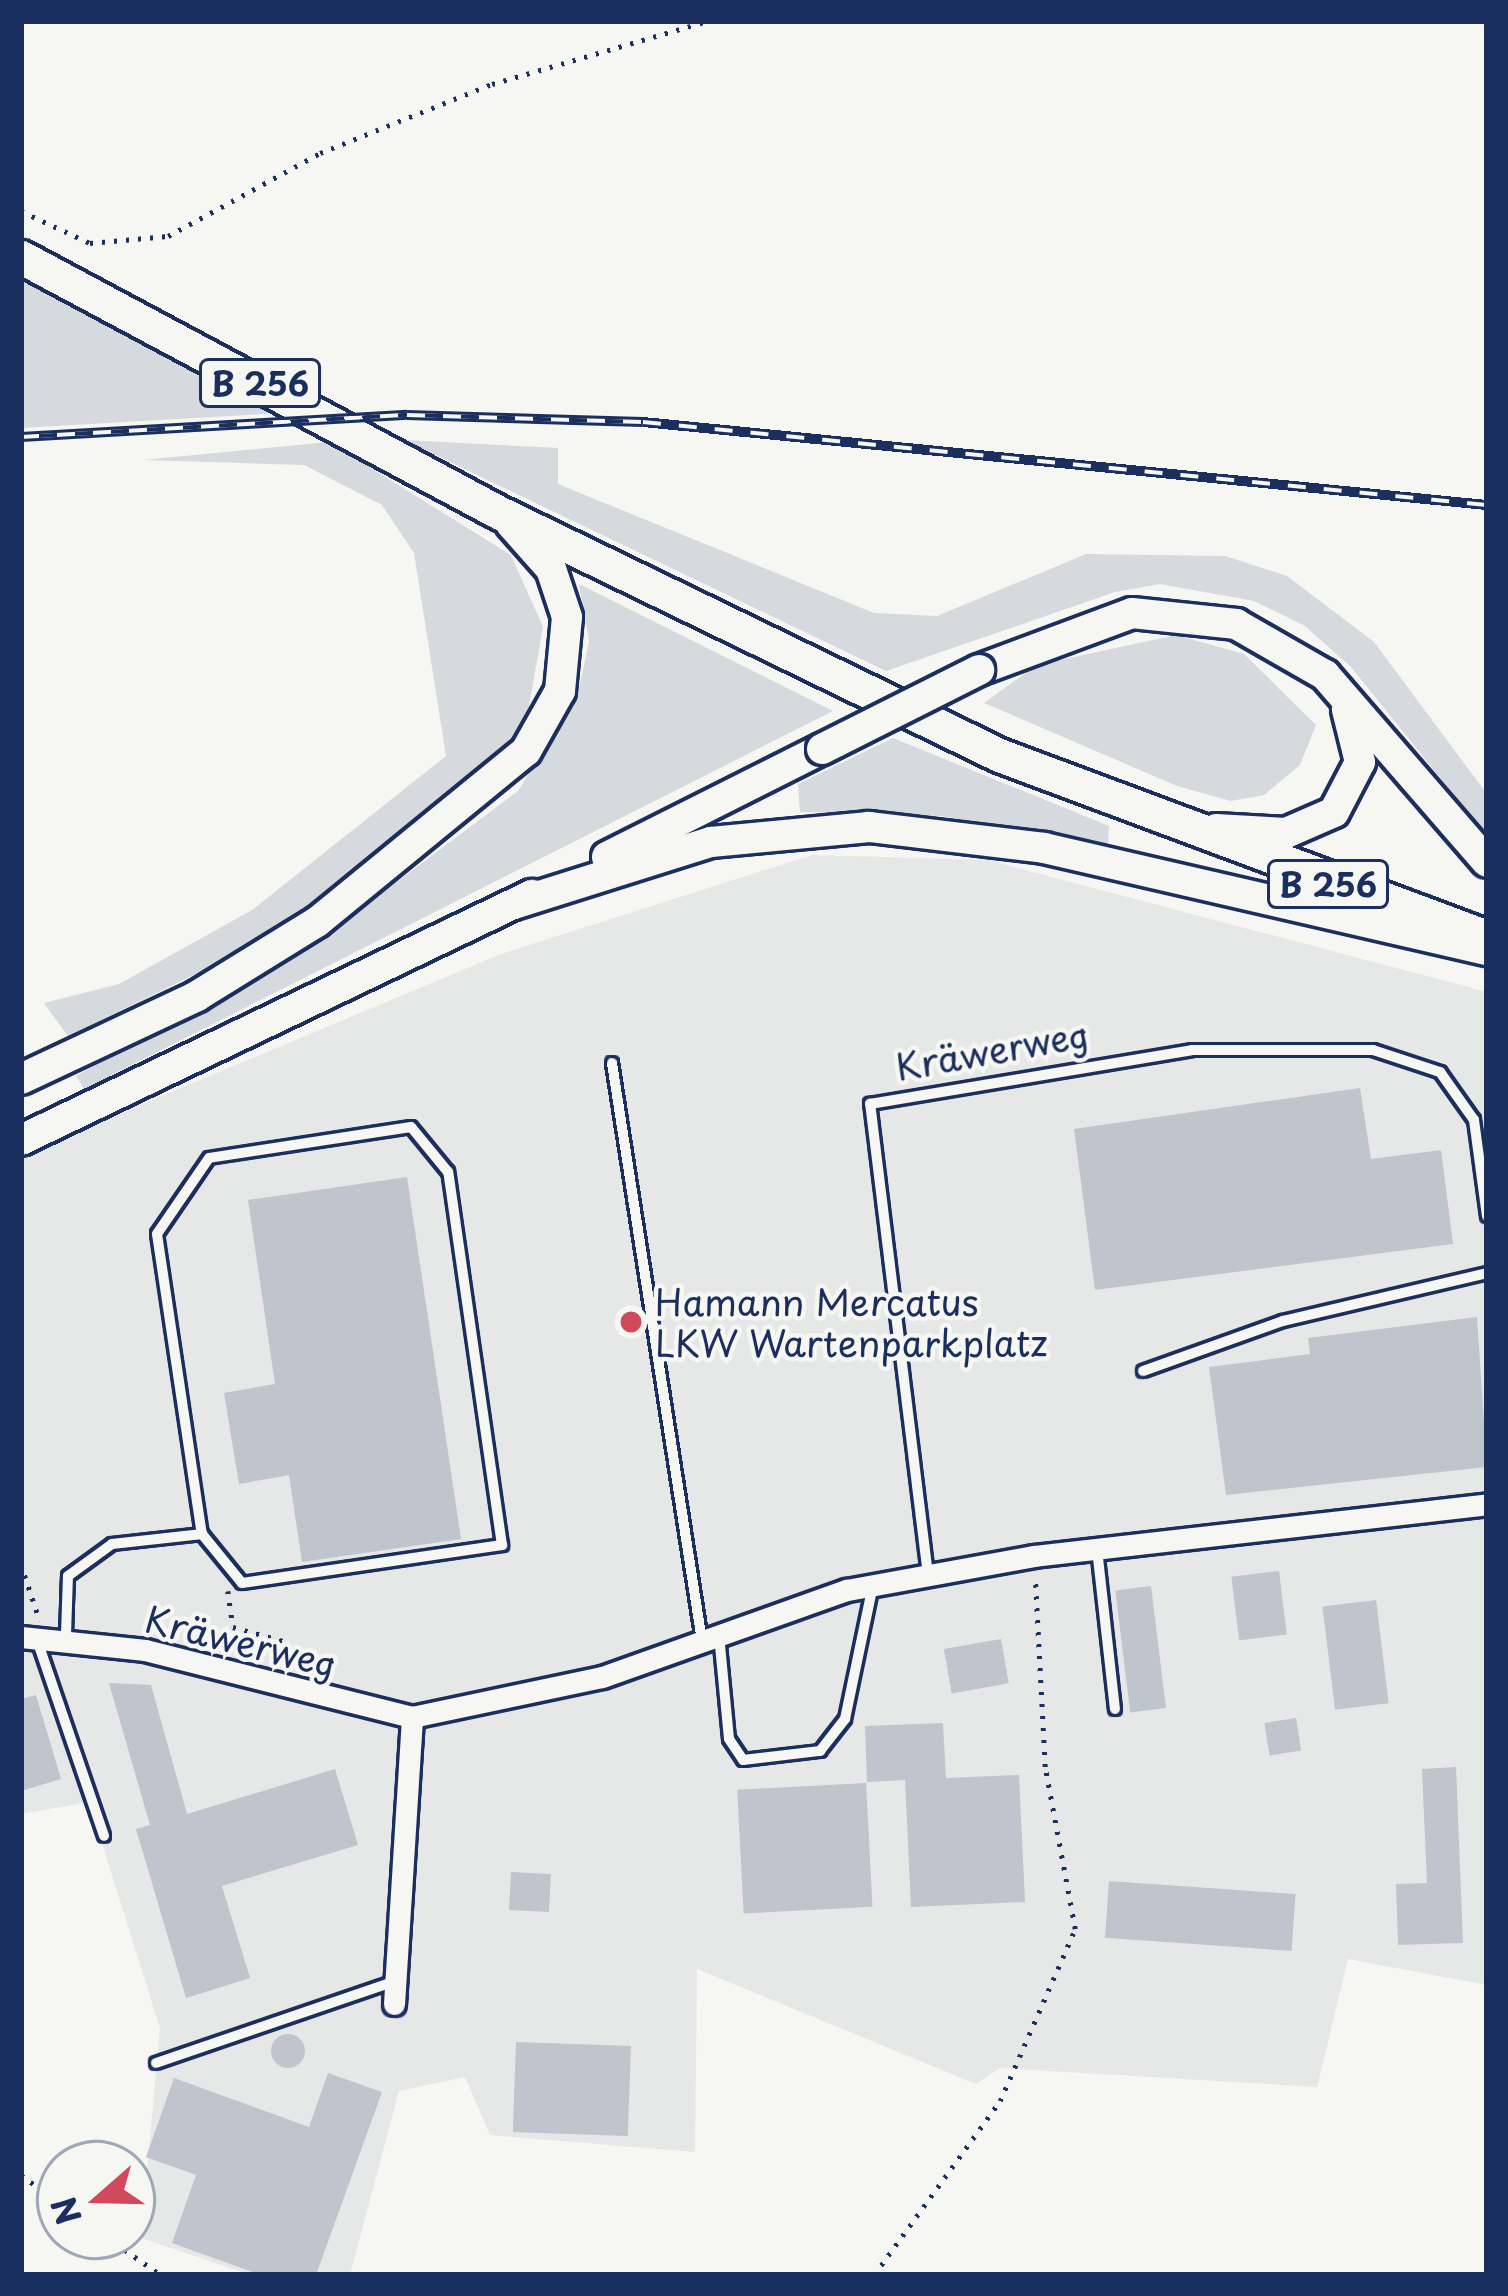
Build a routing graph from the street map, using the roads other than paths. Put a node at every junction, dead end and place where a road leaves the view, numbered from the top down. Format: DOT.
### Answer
graph roads {
  1 [pos="21,256"];
  2 [pos="498,512"];
  3 [pos="1324,674"];
  4 [pos="1171,824"];
  5 [pos="1487,862"];
  6 [pos="514,904"];
  7 [pos="1487,937"];
  8 [pos="1487,950"];
  9 [pos="612,1063"];
  10 [pos="21,1079"];
  11 [pos="21,1140"];
  12 [pos="1487,1216"];
  13 [pos="1487,1273"];
  14 [pos="1142,1371"];
  15 [pos="1487,1504"];
  16 [pos="202,1534"];
  17 [pos="1097,1549"];
  18 [pos="928,1575"];
  19 [pos="873,1585"];
  20 [pos="41,1634"];
  21 [pos="711,1638"];
  22 [pos="1115,1709"];
  23 [pos="412,1717"];
  24 [pos="104,1836"];
  25 [pos="395,1992"];
  26 [pos="157,2063"];
  1 -- 2 [label="main road, B 256"];
  2 -- 4 [label="main road, B 256"];
  2 -- 10 [label="main road"];
  3 -- 4 [label="main road"];
  3 -- 5 [label="main road"];
  3 -- 6 [label="main road, bridge"];
  4 -- 7 [label="main road, B 256"];
  6 -- 8 [label="main road"];
  6 -- 11 [label="main road"];
  9 -- 21 [label="lane"];
  12 -- 18 [label="lane, Kräwerweg"];
  13 -- 14 [label="lane"];
  15 -- 17 [label="street, Kräwerweg"];
  16 -- 16 [label="lane"];
  16 -- 20 [label="lane"];
  17 -- 18 [label="street, Kräwerweg"];
  17 -- 22 [label="lane"];
  18 -- 19 [label="street, Kräwerweg"];
  19 -- 21 [label="street, Kräwerweg"];
  19 -- 21 [label="lane"];
  20 -- 23 [label="street, Kräwerweg"];
  20 -- 24 [label="lane"];
  21 -- 23 [label="street, Kräwerweg"];
  23 -- 25 [label="street"];
  25 -- 26 [label="lane"];
}
